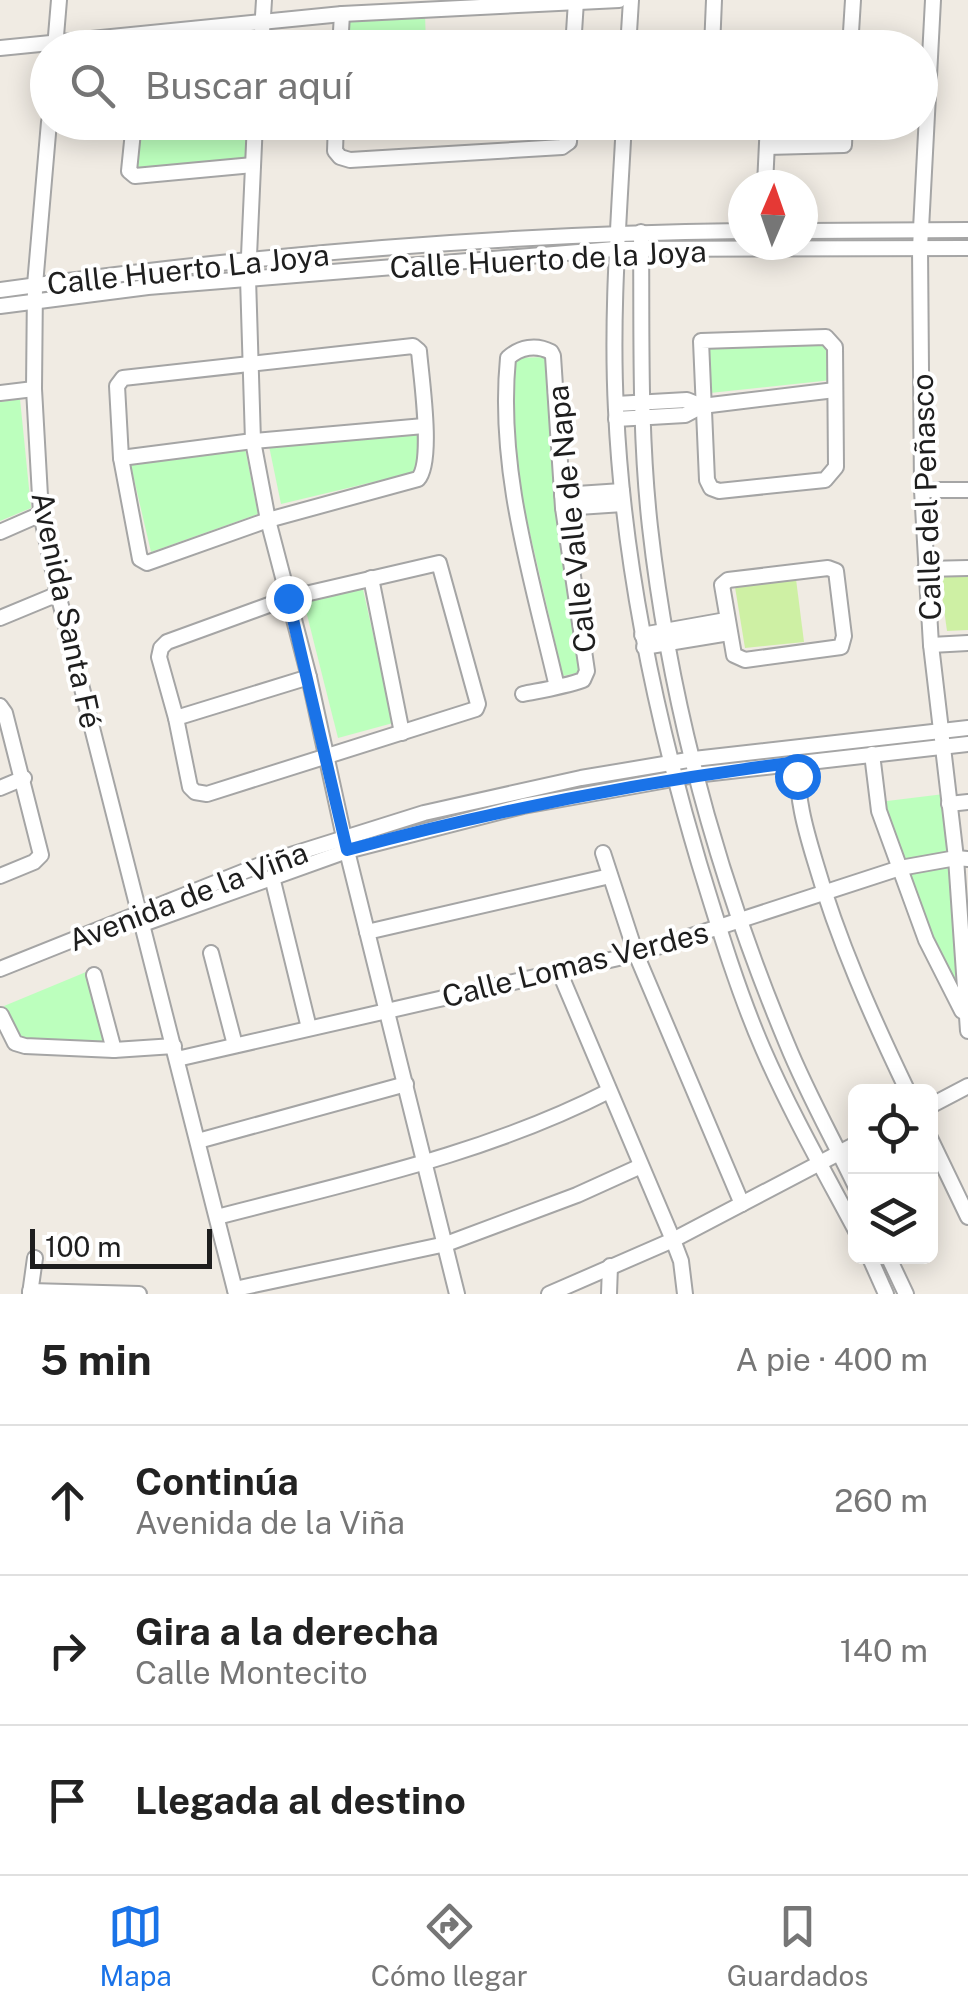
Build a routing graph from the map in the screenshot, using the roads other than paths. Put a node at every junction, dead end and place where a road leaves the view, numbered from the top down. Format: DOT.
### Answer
graph roads {
  1 [pos="60,0"];
  2 [pos="264,0"];
  3 [pos="619,0"];
  4 [pos="631,0"];
  5 [pos="714,0"];
  6 [pos="854,0"];
  7 [pos="934,0"];
  8 [pos="576,1"];
  9 [pos="342,14"];
  10 [pos="263,20"];
  11 [pos="57,30"];
  12 [pos="180,30"];
  13 [pos="262,30"];
  14 [pos="341,30"];
  15 [pos="575,30"];
  16 [pos="629,30"];
  17 [pos="713,30"];
  18 [pos="852,30"];
  19 [pos="932,30"];
  20 [pos="30,46"];
  21 [pos="0,48"];
  22 [pos="48,140"];
  23 [pos="133,140"];
  24 [pos="255,140"];
  25 [pos="335,140"];
  26 [pos="569,140"];
  27 [pos="623,140"];
  28 [pos="767,140"];
  29 [pos="844,140"];
  30 [pos="926,140"];
  31 [pos="767,147"];
  32 [pos="253,165"];
  33 [pos="766,170"];
  34 [pos="921,230"];
  35 [pos="968,230"];
  36 [pos="728,231"];
  37 [pos="818,231"];
  38 [pos="616,232"];
  39 [pos="641,232"];
  40 [pos="920,248"];
  41 [pos="968,248"];
  42 [pos="615,249"];
  43 [pos="641,250"];
  44 [pos="248,260"];
  45 [pos="248,278"];
  46 [pos="0,290"];
  47 [pos="35,294"];
  48 [pos="0,306"];
  49 [pos="250,362"];
  50 [pos="34,389"];
  51 [pos="835,390"];
  52 [pos="0,393"];
  53 [pos="702,406"];
  54 [pos="642,410"];
  55 [pos="616,412"];
  56 [pos="424,426"];
  57 [pos="253,441"];
  58 [pos="121,458"];
  59 [pos="922,490"];
  60 [pos="968,490"];
  61 [pos="623,497"];
  62 [pos="562,502"];
  63 [pos="41,514"];
  64 [pos="268,520"];
  65 [pos="0,532"];
  66 [pos="968,568"];
  67 [pos="926,569"];
  68 [pos="371,578"];
  69 [pos="58,594"];
  70 [pos="288,598"];
  71 [pos="0,618"];
  72 [pos="728,626"];
  73 [pos="666,637"];
  74 [pos="643,641"];
  75 [pos="968,643"];
  76 [pos="931,645"];
  77 [pos="309,677"];
  78 [pos="557,687"];
  79 [pos="523,694"];
  80 [pos="0,706"];
  81 [pos="176,718"];
  82 [pos="968,728"];
  83 [pos="402,733"];
  84 [pos="941,738"];
  85 [pos="968,744"];
  86 [pos="325,754"];
  87 [pos="872,754"];
  88 [pos="798,762"];
  89 [pos="695,767"];
  90 [pos="672,771"];
  91 [pos="24,778"];
  92 [pos="0,788"];
  93 [pos="968,802"];
  94 [pos="949,804"];
  95 [pos="346,844"];
  96 [pos="602,853"];
  97 [pos="962,858"];
  98 [pos="900,868"];
  99 [pos="0,876"];
  100 [pos="610,876"];
  101 [pos="272,877"];
  102 [pos="824,894"];
  103 [pos="142,918"];
  104 [pos="740,921"];
  105 [pos="719,929"];
  106 [pos="367,932"];
  107 [pos="212,953"];
  108 [pos="636,954"];
  109 [pos="0,969"];
  110 [pos="559,970"];
  111 [pos="94,976"];
  112 [pos="387,1010"];
  113 [pos="1,1015"];
  114 [pos="966,1024"];
  115 [pos="310,1028"];
  116 [pos="235,1045"];
  117 [pos="114,1050"];
  118 [pos="176,1052"];
  119 [pos="406,1084"];
  120 [pos="904,1084"];
  121 [pos="968,1086"];
  122 [pos="610,1092"];
  123 [pos="938,1102"];
  124 [pos="198,1141"];
  125 [pos="848,1148"];
  126 [pos="938,1150"];
  127 [pos="840,1152"];
  128 [pos="426,1162"];
  129 [pos="820,1163"];
  130 [pos="641,1166"];
  131 [pos="850,1174"];
  132 [pos="961,1184"];
  133 [pos="742,1204"];
  134 [pos="217,1216"];
  135 [pos="848,1216"];
  136 [pos="968,1217"];
  137 [pos="673,1240"];
  138 [pos="446,1244"];
  139 [pos="35,1258"];
  140 [pos="872,1264"];
  141 [pos="892,1264"];
  142 [pos="610,1266"];
  143 [pos="30,1292"];
  144 [pos="236,1292"];
  145 [pos="139,1294"];
  146 [pos="457,1294"];
  147 [pos="548,1294"];
  148 [pos="609,1294"];
  149 [pos="685,1294"];
  150 [pos="886,1294"];
  151 [pos="906,1294"];
  1 -- 11 [label="street"];
  2 -- 10 [label="street"];
  3 -- 8 [label="street"];
  4 -- 16 [label="street"];
  5 -- 17 [label="street"];
  6 -- 18 [label="street"];
  7 -- 19 [label="street, Calle del Peñasco"];
  8 -- 9 [label="street"];
  8 -- 15 [label="street"];
  9 -- 10 [label="street"];
  9 -- 14 [label="street"];
  10 -- 12 [label="street"];
  10 -- 13 [label="street"];
  20 -- 21 [label="street"];
  22 -- 47 [label="street, Avenida Santa Fé"];
  23 -- 32 [label="street"];
  24 -- 32 [label="street"];
  25 -- 26 [label="street"];
  27 -- 38 [label="street"];
  28 -- 31 [label="street"];
  29 -- 31 [label="street"];
  30 -- 34 [label="street, Calle del Peñasco"];
  31 -- 33 [label="street"];
  32 -- 44 [label="street"];
  34 -- 35 [label="street"];
  34 -- 37 [label="street"];
  34 -- 40 [label="street, Calle del Peñasco"];
  36 -- 39 [label="street, Calle Huerto La Joya"];
  38 -- 39 [label="street, Calle Huerto La Joya"];
  38 -- 42 [label="street"];
  38 -- 44 [label="street, Calle Huerto La Joya"];
  39 -- 43 [label="street"];
  40 -- 41 [label="street, Calle Huerto de la Joya"];
  40 -- 43 [label="street, Calle Huerto de la Joya"];
  40 -- 59 [label="street, Calle del Peñasco"];
  42 -- 43 [label="street, Calle Huerto de la Joya"];
  42 -- 45 [label="street, Calle Huerto de la Joya"];
  42 -- 55 [label="street"];
  43 -- 54 [label="street"];
  44 -- 45 [label="street"];
  44 -- 47 [label="street, Calle Huerto La Joya"];
  45 -- 47 [label="street, Calle Huerto La Joya"];
  45 -- 49 [label="street"];
  46 -- 47 [label="street, Calle Huerto La Joya"];
  47 -- 48 [label="street, Calle Huerto La Joya"];
  47 -- 50 [label="street, Avenida Santa Fé"];
  49 -- 56 [label="street"];
  49 -- 57 [label="street"];
  49 -- 58 [label="street"];
  50 -- 52 [label="street"];
  50 -- 63 [label="street, Avenida Santa Fé"];
  51 -- 53 [label="street"];
  51 -- 53 [label="street"];
  51 -- 53 [label="street"];
  53 -- 54 [label="street"];
  54 -- 55 [label="street"];
  54 -- 73 [label="street"];
  55 -- 61 [label="street"];
  56 -- 57 [label="street"];
  56 -- 64 [label="street"];
  57 -- 58 [label="street"];
  57 -- 64 [label="street"];
  58 -- 64 [label="street"];
  59 -- 60 [label="street"];
  59 -- 67 [label="street, Calle del Peñasco"];
  61 -- 62 [label="street"];
  61 -- 74 [label="street"];
  62 -- 78 [label="street, Calle Valle de Napa"];
  62 -- 78 [label="street, Calle Valle de Napa"];
  63 -- 65 [label="street"];
  63 -- 69 [label="street, Avenida Santa Fé"];
  64 -- 70 [label="street"];
  66 -- 67 [label="street"];
  67 -- 76 [label="street, Calle del Peñasco"];
  68 -- 70 [label="street"];
  68 -- 83 [label="street"];
  68 -- 83 [label="street"];
  69 -- 71 [label="street"];
  69 -- 103 [label="street, Avenida Santa Fé"];
  70 -- 77 [label="street"];
  70 -- 81 [label="street"];
  72 -- 72 [label="street"];
  72 -- 73 [label="street"];
  73 -- 74 [label="street"];
  73 -- 89 [label="street"];
  74 -- 90 [label="street"];
  75 -- 76 [label="street"];
  76 -- 84 [label="street, Calle del Peñasco"];
  77 -- 81 [label="street"];
  77 -- 86 [label="street"];
  78 -- 79 [label="street, Calle Valle de Napa"];
  80 -- 91 [label="street"];
  81 -- 86 [label="street"];
  82 -- 84 [label="street, Avenida de la Viña"];
  83 -- 86 [label="street"];
  84 -- 85 [label="street, Avenida de la Viña"];
  84 -- 87 [label="street, Avenida de la Viña"];
  84 -- 89 [label="street, Avenida de la Viña"];
  84 -- 94 [label="street, Calle del Peñasco"];
  86 -- 95 [label="street"];
  87 -- 88 [label="street, Avenida de la Viña"];
  87 -- 98 [label="street"];
  88 -- 89 [label="street, Avenida de la Viña"];
  88 -- 102 [label="street"];
  89 -- 90 [label="street, Avenida de la Viña"];
  89 -- 104 [label="street"];
  90 -- 95 [label="street, Avenida de la Viña"];
  90 -- 105 [label="street"];
  91 -- 92 [label="street"];
  91 -- 99 [label="street"];
  93 -- 94 [label="street"];
  94 -- 97 [label="street, Calle del Peñasco"];
  95 -- 101 [label="street, Avenida de la Viña"];
  95 -- 103 [label="street, Avenida de la Viña"];
  95 -- 106 [label="street"];
  96 -- 100 [label="street"];
  97 -- 98 [label="street, Calle Lomas Verdes"];
  97 -- 114 [label="street, Calle del Peñasco"];
  98 -- 102 [label="street, Calle Lomas Verdes"];
  98 -- 114 [label="street"];
  100 -- 106 [label="street"];
  100 -- 108 [label="street"];
  101 -- 103 [label="street, Avenida de la Viña"];
  101 -- 115 [label="street"];
  102 -- 104 [label="street, Calle Lomas Verdes"];
  102 -- 120 [label="street"];
  103 -- 109 [label="street, Avenida de la Viña"];
  103 -- 118 [label="street, Avenida Santa Fé"];
  104 -- 105 [label="street, Calle Lomas Verdes"];
  104 -- 127 [label="street"];
  105 -- 108 [label="street, Calle Lomas Verdes"];
  105 -- 129 [label="street"];
  106 -- 112 [label="street"];
  107 -- 116 [label="street"];
  108 -- 110 [label="street, Calle Lomas Verdes"];
  108 -- 133 [label="street"];
  110 -- 112 [label="street, Calle Lomas Verdes"];
  110 -- 122 [label="street"];
  111 -- 117 [label="street"];
  112 -- 115 [label="street, Calle Lomas Verdes"];
  112 -- 119 [label="street"];
  113 -- 117 [label="street, Calle Lomas Verdes"];
  115 -- 116 [label="street, Calle Lomas Verdes"];
  116 -- 118 [label="street, Calle Lomas Verdes"];
  117 -- 118 [label="street, Calle Lomas Verdes"];
  118 -- 124 [label="street, Avenida Santa Fé"];
  119 -- 124 [label="street"];
  119 -- 128 [label="street"];
  121 -- 123 [label="street"];
  122 -- 128 [label="street"];
  122 -- 130 [label="street"];
  124 -- 134 [label="street, Avenida Santa Fé"];
  125 -- 127 [label="street"];
  126 -- 132 [label="street"];
  127 -- 129 [label="street"];
  127 -- 131 [label="street"];
  128 -- 134 [label="street"];
  128 -- 138 [label="street"];
  129 -- 133 [label="street"];
  129 -- 135 [label="street"];
  130 -- 137 [label="street"];
  130 -- 138 [label="street"];
  132 -- 136 [label="street"];
  133 -- 137 [label="street"];
  134 -- 144 [label="street, Avenida Santa Fé"];
  137 -- 142 [label="street"];
  137 -- 149 [label="street"];
  138 -- 144 [label="street"];
  138 -- 146 [label="street"];
  139 -- 143 [label="street"];
  140 -- 150 [label="street"];
  141 -- 151 [label="street"];
  142 -- 147 [label="street"];
  142 -- 148 [label="street"];
  143 -- 145 [label="street"];
}
